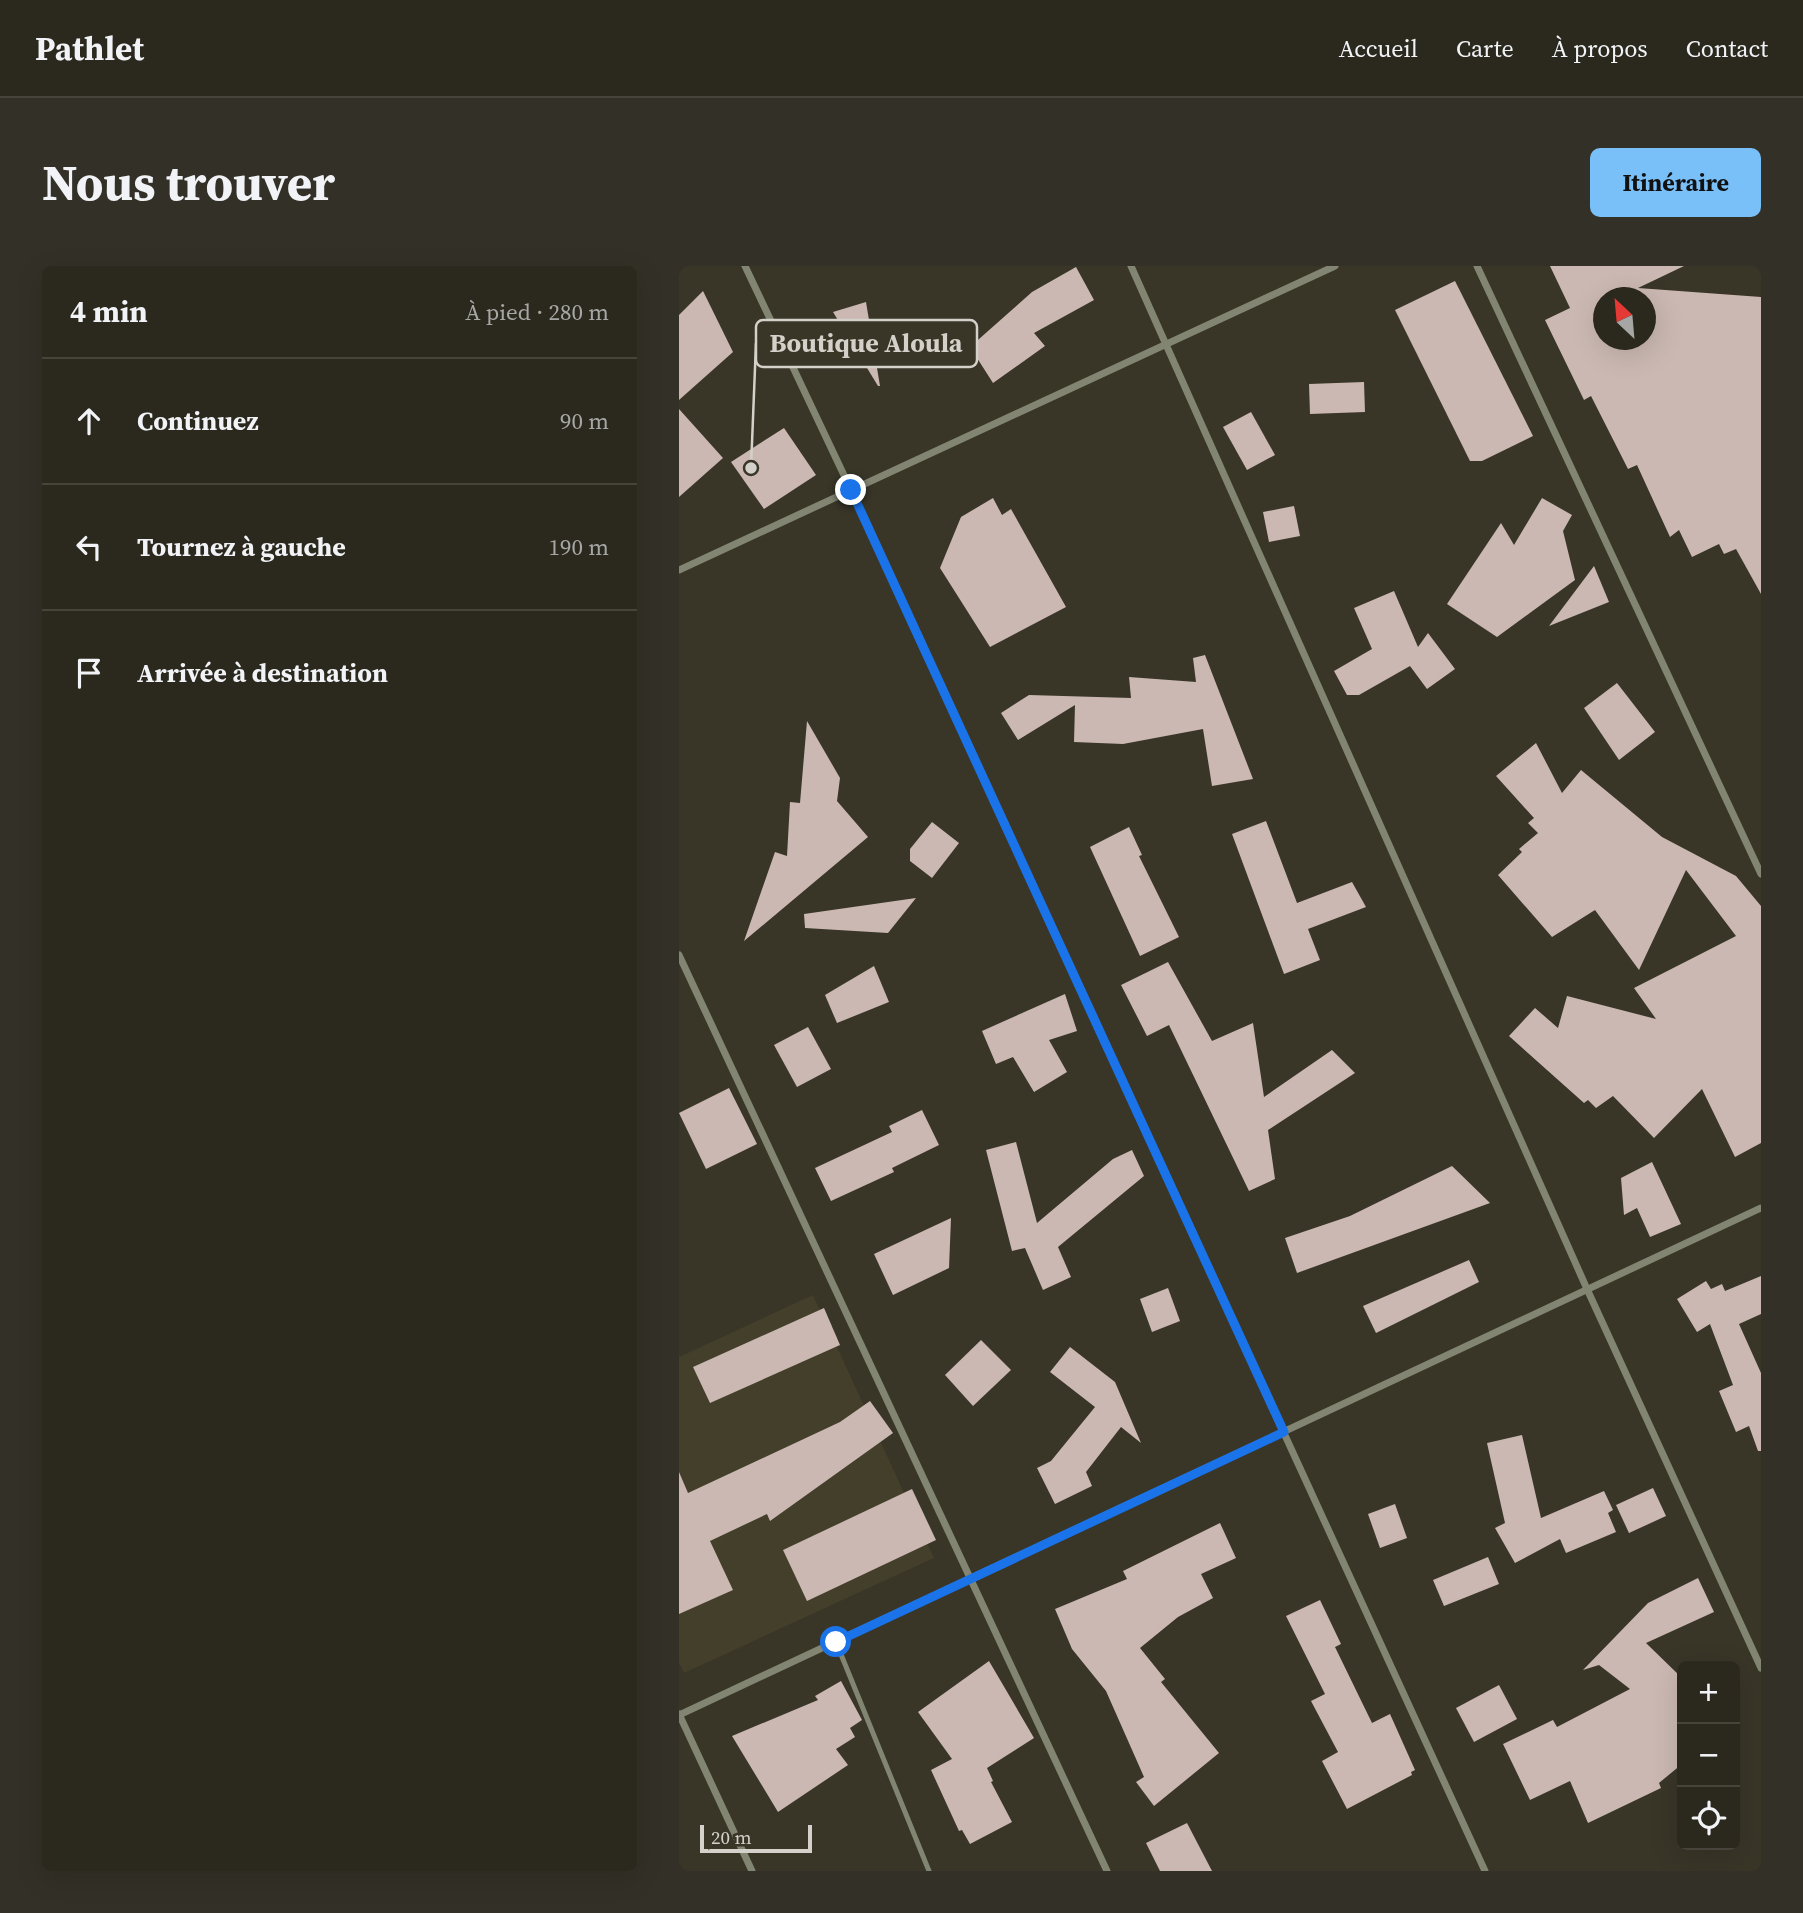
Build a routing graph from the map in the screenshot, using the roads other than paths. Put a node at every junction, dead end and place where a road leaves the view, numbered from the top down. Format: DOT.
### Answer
graph roads {
  1 [pos="745,266"];
  2 [pos="1131,266"];
  3 [pos="1335,266"];
  4 [pos="1477,266"];
  5 [pos="1167,344"];
  6 [pos="851,490"];
  7 [pos="679,570"];
  8 [pos="1761,874"];
  9 [pos="679,955"];
  10 [pos="1761,1208"];
  11 [pos="1587,1289"];
  12 [pos="1284,1432"];
  13 [pos="970,1578"];
  14 [pos="836,1642"];
  15 [pos="1761,1668"];
  16 [pos="679,1714"];
  17 [pos="752,1871"];
  18 [pos="929,1871"];
  19 [pos="1108,1871"];
  20 [pos="1485,1871"];
  1 -- 6 [label="street"];
  2 -- 5 [label="street"];
  3 -- 5 [label="street"];
  4 -- 8 [label="street"];
  5 -- 6 [label="street"];
  5 -- 11 [label="street"];
  6 -- 7 [label="street"];
  6 -- 12 [label="street"];
  9 -- 13 [label="street"];
  10 -- 11 [label="street"];
  11 -- 12 [label="street"];
  11 -- 15 [label="street"];
  12 -- 13 [label="street"];
  12 -- 20 [label="street"];
  13 -- 14 [label="street"];
  13 -- 19 [label="street"];
  14 -- 16 [label="street"];
  14 -- 18 [label="lane"];
  16 -- 17 [label="street"];
}
